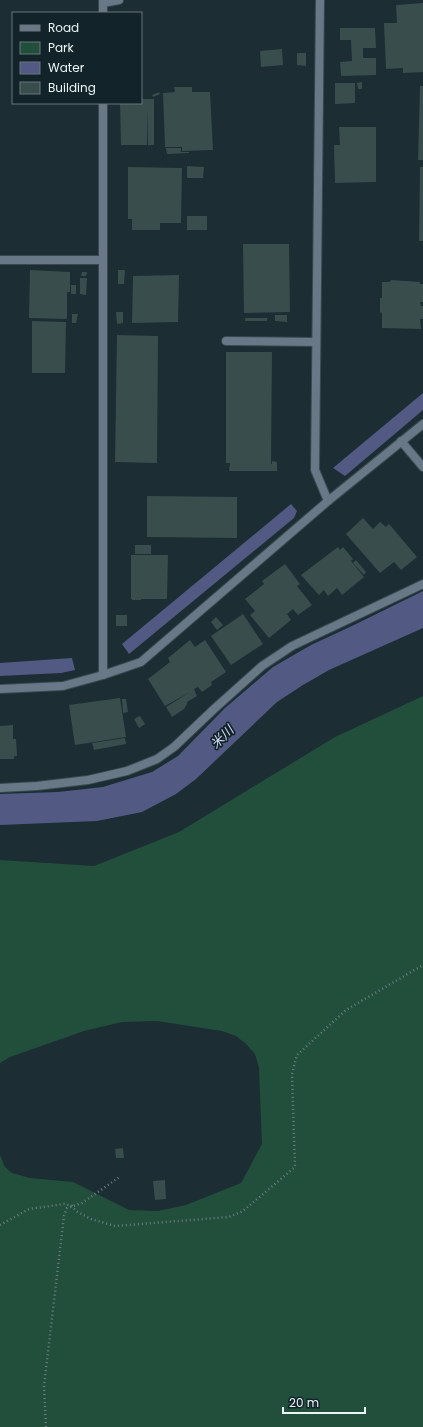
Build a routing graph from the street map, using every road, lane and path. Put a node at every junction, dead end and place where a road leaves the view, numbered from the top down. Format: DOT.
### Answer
graph roads {
  1 [pos="119,0"];
  2 [pos="320,0"];
  3 [pos="103,1"];
  4 [pos="103,12"];
  5 [pos="103,104"];
  6 [pos="0,260"];
  7 [pos="103,260"];
  8 [pos="226,341"];
  9 [pos="316,342"];
  10 [pos="423,424"];
  11 [pos="402,441"];
  12 [pos="423,467"];
  13 [pos="328,501"];
  14 [pos="423,584"];
  15 [pos="103,676"];
  16 [pos="0,689"];
  17 [pos="0,788"];
  18 [pos="423,965"];
  19 [pos="121,1176"];
  20 [pos="72,1206"];
  21 [pos="0,1225"];
  22 [pos="46,1427"];
  1 -- 3 [label="street"];
  2 -- 9 [label="street"];
  3 -- 4 [label="street"];
  5 -- 7 [label="street"];
  6 -- 7 [label="street"];
  7 -- 15 [label="street"];
  8 -- 9 [label="street"];
  9 -- 13 [label="street"];
  10 -- 11 [label="street"];
  11 -- 12 [label="street"];
  11 -- 13 [label="street"];
  13 -- 15 [label="street"];
  14 -- 17 [label="street"];
  15 -- 16 [label="street"];
  18 -- 20 [label="path"];
  19 -- 20 [label="path"];
  20 -- 21 [label="path"];
  20 -- 22 [label="path"];
}
